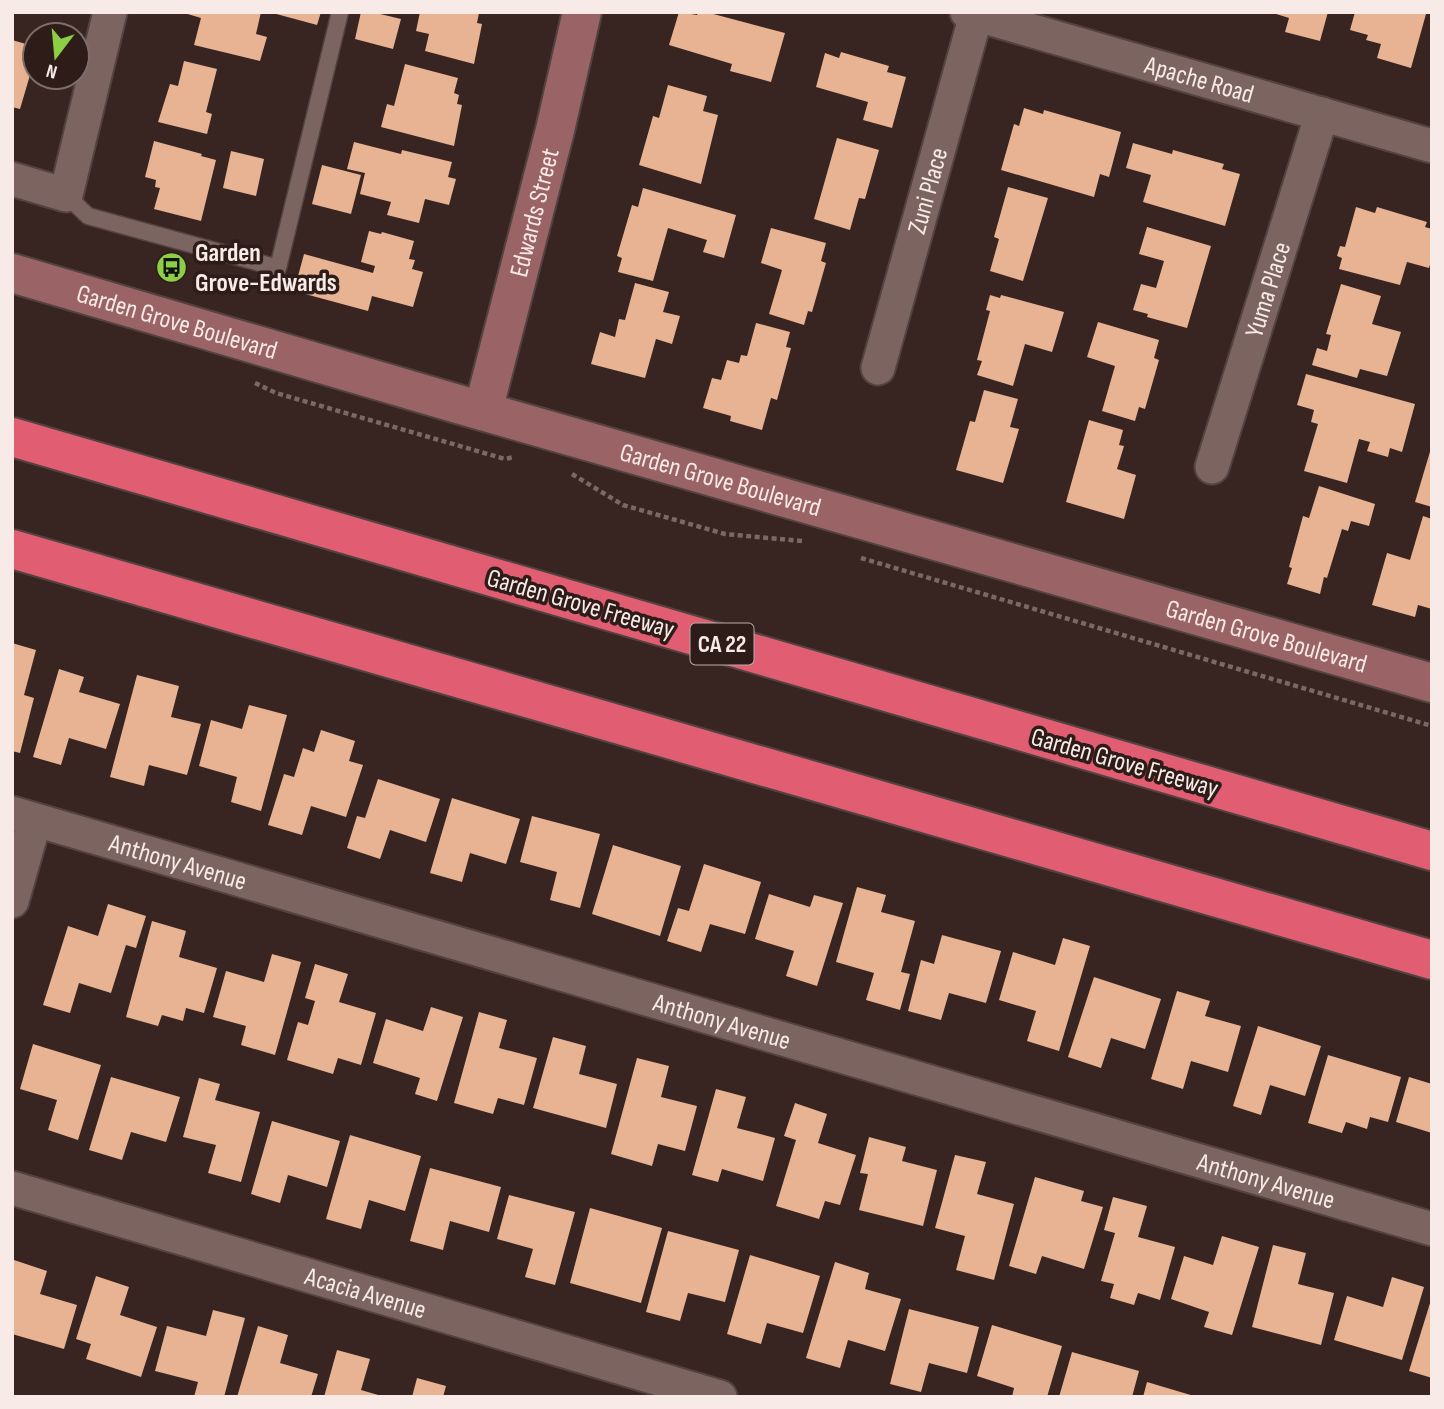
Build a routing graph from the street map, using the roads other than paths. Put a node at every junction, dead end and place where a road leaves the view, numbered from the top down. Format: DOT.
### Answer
graph roads {
  1 [pos="110,12"];
  2 [pos="340,12"];
  3 [pos="582,12"];
  4 [pos="972,13"];
  5 [pos="1322,114"];
  6 [pos="1432,146"];
  7 [pos="12,180"];
  8 [pos="66,195"];
  9 [pos="12,273"];
  10 [pos="878,368"];
  11 [pos="483,411"];
  12 [pos="12,438"];
  13 [pos="1212,467"];
  14 [pos="12,549"];
  15 [pos="1432,683"];
  16 [pos="23,817"];
  17 [pos="1432,851"];
  18 [pos="12,901"];
  19 [pos="1432,960"];
  20 [pos="12,1188"];
  21 [pos="1432,1229"];
  22 [pos="627,1384"];
  23 [pos="720,1397"];
  1 -- 8 [label="street"];
  2 -- 8 [label="lane"];
  3 -- 11 [label="main road, Edwards Street"];
  4 -- 5 [label="street, Apache Road"];
  4 -- 10 [label="street, Zuni Place"];
  5 -- 6 [label="street, Apache Road"];
  5 -- 13 [label="street, Yuma Place"];
  7 -- 8 [label="street"];
  9 -- 11 [label="main road, Garden Grove Boulevard"];
  11 -- 15 [label="main road, Garden Grove Boulevard"];
  12 -- 17 [label="highway, Garden Grove Freeway / CA 22"];
  14 -- 19 [label="highway"];
  16 -- 18 [label="street"];
  16 -- 21 [label="street, Anthony Avenue"];
  20 -- 22 [label="street, Acacia Avenue"];
  22 -- 23 [label="street, Acacia Avenue"];
}
